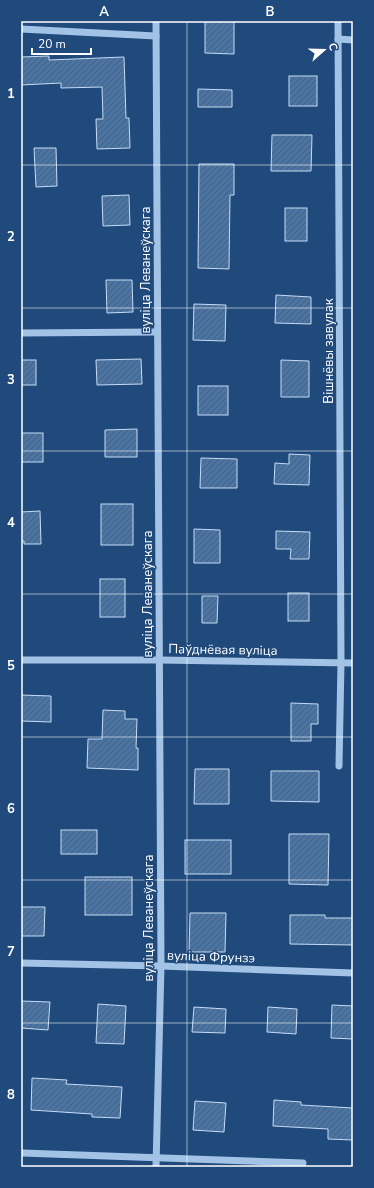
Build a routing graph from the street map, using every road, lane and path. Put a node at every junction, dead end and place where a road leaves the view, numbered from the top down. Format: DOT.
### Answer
graph roads {
  1 [pos="156,21"];
  2 [pos="338,21"];
  3 [pos="21,29"];
  4 [pos="156,36"];
  5 [pos="338,39"];
  6 [pos="353,40"];
  7 [pos="157,332"];
  8 [pos="21,333"];
  9 [pos="21,660"];
  10 [pos="159,660"];
  11 [pos="341,663"];
  12 [pos="353,663"];
  13 [pos="340,766"];
  14 [pos="21,963"];
  15 [pos="161,966"];
  16 [pos="353,972"];
  17 [pos="22,1152"];
  18 [pos="156,1158"];
  19 [pos="303,1163"];
  20 [pos="156,1167"];
  1 -- 4 [label="street, вуліца Леванеўскага"];
  2 -- 5 [label="street, Вішнёвы завулак"];
  3 -- 4 [label="street"];
  4 -- 7 [label="street, вуліца Леванеўскага"];
  5 -- 6 [label="street"];
  5 -- 11 [label="street, Вішнёвы завулак"];
  7 -- 8 [label="street"];
  7 -- 10 [label="street, вуліца Леванеўскага"];
  9 -- 10 [label="street, Паўднёвая вуліца"];
  10 -- 11 [label="street, Паўднёвая вуліца"];
  10 -- 15 [label="street, вуліца Леванеўскага"];
  11 -- 12 [label="street, Паўднёвая вуліца"];
  11 -- 13 [label="street, Вішнёвы завулак"];
  14 -- 15 [label="street, вуліца Фрунзэ"];
  15 -- 16 [label="street, вуліца Фрунзэ"];
  15 -- 18 [label="street, вуліца Леванеўскага"];
  17 -- 18 [label="street"];
  18 -- 19 [label="street"];
  18 -- 20 [label="street, вуліца Леванеўскага"];
}
